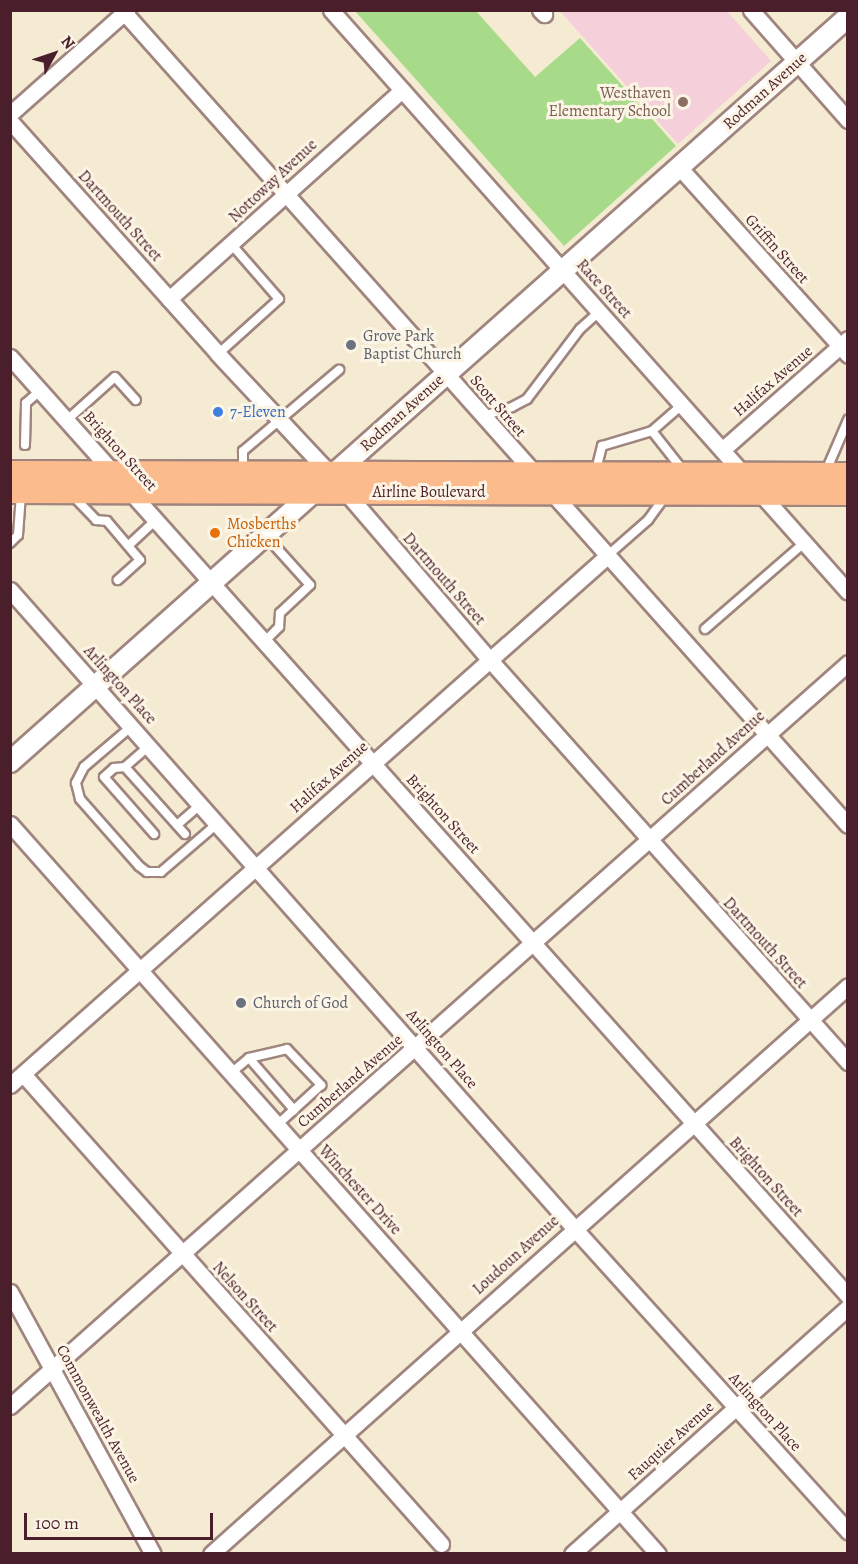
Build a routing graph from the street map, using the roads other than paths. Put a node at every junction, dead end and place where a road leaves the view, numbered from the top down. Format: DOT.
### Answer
graph roads {
  1 [pos="332,10"];
  2 [pos="751,10"];
  3 [pos="125,11"];
  4 [pos="848,17"];
  5 [pos="797,62"];
  6 [pos="402,90"];
  7 [pos="10,114"];
  8 [pos="848,120"];
  9 [pos="10,121"];
  10 [pos="679,167"];
  11 [pos="287,195"];
  12 [pos="231,244"];
  13 [pos="563,270"];
  14 [pos="169,299"];
  15 [pos="600,312"];
  16 [pos="845,347"];
  17 [pos="218,354"];
  18 [pos="12,361"];
  19 [pos="339,370"];
  20 [pos="446,374"];
  21 [pos="41,390"];
  22 [pos="136,400"];
  23 [pos="682,405"];
  24 [pos="483,416"];
  25 [pos="280,419"];
  26 [pos="68,420"];
  27 [pos="848,420"];
  28 [pos="652,431"];
  29 [pos="25,445"];
  30 [pos="722,450"];
  31 [pos="116,473"];
  32 [pos="243,473"];
  33 [pos="595,475"];
  34 [pos="687,475"];
  35 [pos="824,475"];
  36 [pos="848,476"];
  37 [pos="542,483"];
  38 [pos="338,484"];
  39 [pos="752,484"];
  40 [pos="14,485"];
  41 [pos="132,491"];
  42 [pos="69,492"];
  43 [pos="314,492"];
  44 [pos="669,492"];
  45 [pos="848,493"];
  46 [pos="157,519"];
  47 [pos="10,520"];
  48 [pos="20,520"];
  49 [pos="265,535"];
  50 [pos="10,543"];
  51 [pos="804,543"];
  52 [pos="129,545"];
  53 [pos="607,556"];
  54 [pos="118,580"];
  55 [pos="213,582"];
  56 [pos="10,590"];
  57 [pos="848,592"];
  58 [pos="705,629"];
  59 [pos="265,640"];
  60 [pos="489,659"];
  61 [pos="848,663"];
  62 [pos="96,686"];
  63 [pos="132,726"];
  64 [pos="767,735"];
  65 [pos="149,746"];
  66 [pos="10,762"];
  67 [pos="372,762"];
  68 [pos="125,767"];
  69 [pos="201,804"];
  70 [pos="218,823"];
  71 [pos="10,824"];
  72 [pos="177,825"];
  73 [pos="848,825"];
  74 [pos="154,834"];
  75 [pos="185,834"];
  76 [pos="649,839"];
  77 [pos="256,866"];
  78 [pos="533,943"];
  79 [pos="140,970"];
  80 [pos="848,986"];
  81 [pos="810,1020"];
  82 [pos="416,1047"];
  83 [pos="249,1058"];
  84 [pos="848,1062"];
  85 [pos="231,1073"];
  86 [pos="23,1074"];
  87 [pos="10,1085"];
  88 [pos="294,1110"];
  89 [pos="693,1123"];
  90 [pos="277,1125"];
  91 [pos="299,1150"];
  92 [pos="574,1228"];
  93 [pos="182,1254"];
  94 [pos="10,1292"];
  95 [pos="848,1296"];
  96 [pos="848,1307"];
  97 [pos="460,1330"];
  98 [pos="53,1369"];
  99 [pos="10,1406"];
  100 [pos="736,1407"];
  101 [pos="343,1434"];
  102 [pos="620,1511"];
  103 [pos="848,1531"];
  104 [pos="441,1544"];
  105 [pos="153,1554"];
  106 [pos="211,1554"];
  107 [pos="572,1554"];
  108 [pos="658,1554"];
  1 -- 6 [label="street, Race Street"];
  2 -- 5 [label="street"];
  3 -- 7 [label="street"];
  3 -- 11 [label="street, Scott Street"];
  4 -- 5 [label="street, Rodman Avenue"];
  5 -- 8 [label="street"];
  5 -- 10 [label="street, Rodman Avenue"];
  6 -- 11 [label="street, Nottoway Avenue"];
  6 -- 13 [label="street, Race Street"];
  9 -- 14 [label="street, Dartmouth Street"];
  10 -- 13 [label="street, Rodman Avenue"];
  10 -- 16 [label="street, Griffin Street"];
  11 -- 12 [label="street, Nottoway Avenue"];
  11 -- 20 [label="street, Scott Street"];
  12 -- 14 [label="street, Nottoway Avenue"];
  12 -- 17 [label="lane"];
  13 -- 15 [label="street, Race Street"];
  13 -- 20 [label="street, Rodman Avenue"];
  14 -- 17 [label="street, Dartmouth Street"];
  15 -- 23 [label="street, Race Street"];
  15 -- 24 [label="lane"];
  16 -- 30 [label="street, Halifax Avenue"];
  17 -- 25 [label="street, Dartmouth Street"];
  18 -- 21 [label="street, Brighton Street"];
  19 -- 25 [label="lane"];
  20 -- 24 [label="street, Scott Street"];
  20 -- 38 [label="street, Rodman Avenue"];
  21 -- 26 [label="street, Brighton Street"];
  21 -- 29 [label="lane"];
  22 -- 26 [label="lane"];
  23 -- 28 [label="lane"];
  23 -- 30 [label="street, Race Street"];
  24 -- 37 [label="street, Scott Street"];
  25 -- 32 [label="lane"];
  25 -- 38 [label="street, Dartmouth Street"];
  26 -- 31 [label="street, Brighton Street"];
  27 -- 35 [label="lane"];
  28 -- 33 [label="lane"];
  28 -- 34 [label="lane"];
  30 -- 39 [label="street, Race Street"];
  31 -- 32 [label="main road, Airline Boulevard"];
  31 -- 40 [label="main road, Airline Boulevard"];
  31 -- 41 [label="street, Brighton Street"];
  32 -- 38 [label="main road, Airline Boulevard"];
  33 -- 34 [label="main road, Airline Boulevard"];
  33 -- 37 [label="main road, Airline Boulevard"];
  34 -- 39 [label="main road, Airline Boulevard"];
  35 -- 36 [label="main road, Airline Boulevard"];
  35 -- 39 [label="main road, Airline Boulevard"];
  37 -- 38 [label="main road, Airline Boulevard"];
  37 -- 44 [label="main road, Airline Boulevard"];
  37 -- 53 [label="street, Scott Street"];
  38 -- 43 [label="main road, Airline Boulevard"];
  38 -- 60 [label="street, Dartmouth Street"];
  39 -- 44 [label="main road, Airline Boulevard"];
  39 -- 45 [label="main road, Airline Boulevard"];
  39 -- 51 [label="street, Race Street"];
  40 -- 42 [label="main road, Airline Boulevard"];
  40 -- 48 [label="lane"];
  41 -- 42 [label="main road, Airline Boulevard"];
  41 -- 43 [label="main road, Airline Boulevard"];
  41 -- 46 [label="street, Brighton Street"];
  42 -- 52 [label="lane"];
  43 -- 49 [label="street"];
  44 -- 53 [label="lane, Halifax Avenue"];
  46 -- 52 [label="lane"];
  46 -- 55 [label="street, Brighton Street"];
  47 -- 48 [label="lane"];
  48 -- 50 [label="lane"];
  49 -- 55 [label="street"];
  49 -- 59 [label="lane"];
  51 -- 57 [label="street, Race Street"];
  51 -- 58 [label="lane"];
  52 -- 54 [label="lane"];
  53 -- 60 [label="street, Halifax Avenue"];
  53 -- 64 [label="street, Scott Street"];
  55 -- 59 [label="street, Brighton Street"];
  55 -- 62 [label="street"];
  56 -- 62 [label="street, Arlington Place"];
  59 -- 67 [label="street, Brighton Street"];
  60 -- 67 [label="street, Halifax Avenue"];
  60 -- 76 [label="street, Dartmouth Street"];
  61 -- 64 [label="street, Cumberland Avenue"];
  62 -- 63 [label="street, Arlington Place"];
  62 -- 66 [label="street"];
  63 -- 65 [label="street, Arlington Place"];
  63 -- 70 [label="lane"];
  64 -- 73 [label="street, Scott Street"];
  64 -- 76 [label="street, Cumberland Avenue"];
  65 -- 68 [label="lane"];
  65 -- 69 [label="street, Arlington Place"];
  67 -- 77 [label="street, Halifax Avenue"];
  67 -- 78 [label="street, Brighton Street"];
  68 -- 72 [label="lane"];
  68 -- 74 [label="lane"];
  69 -- 70 [label="street, Arlington Place"];
  69 -- 72 [label="lane"];
  70 -- 77 [label="street, Arlington Place"];
  71 -- 79 [label="street, Winchester Drive"];
  72 -- 75 [label="lane"];
  76 -- 78 [label="street, Cumberland Avenue"];
  76 -- 81 [label="street, Dartmouth Street"];
  77 -- 79 [label="street, Halifax Avenue"];
  77 -- 82 [label="street, Arlington Place"];
  78 -- 82 [label="street, Cumberland Avenue"];
  78 -- 89 [label="street, Brighton Street"];
  79 -- 85 [label="street, Winchester Drive"];
  79 -- 86 [label="street, Halifax Avenue"];
  80 -- 81 [label="street, Loudoun Avenue"];
  81 -- 84 [label="street, Dartmouth Street"];
  81 -- 89 [label="street, Loudoun Avenue"];
  82 -- 91 [label="street, Cumberland Avenue"];
  82 -- 92 [label="street, Arlington Place"];
  83 -- 85 [label="lane"];
  83 -- 88 [label="lane"];
  83 -- 88 [label="lane"];
  85 -- 90 [label="street, Winchester Drive"];
  86 -- 87 [label="street, Halifax Avenue"];
  86 -- 93 [label="street, Nelson Street"];
  88 -- 90 [label="lane"];
  89 -- 92 [label="street, Loudoun Avenue"];
  89 -- 95 [label="street, Brighton Street"];
  90 -- 91 [label="street, Winchester Drive"];
  91 -- 93 [label="street, Cumberland Avenue"];
  91 -- 97 [label="street, Winchester Drive"];
  92 -- 97 [label="street, Loudoun Avenue"];
  92 -- 100 [label="street, Arlington Place"];
  93 -- 98 [label="street, Cumberland Avenue"];
  93 -- 101 [label="street, Nelson Street"];
  94 -- 98 [label="street, Commonwealth Avenue"];
  96 -- 100 [label="street, Fauquier Avenue"];
  97 -- 101 [label="street, Loudoun Avenue"];
  97 -- 102 [label="street, Winchester Drive"];
  98 -- 99 [label="street, Cumberland Avenue"];
  98 -- 105 [label="street, Commonwealth Avenue"];
  100 -- 102 [label="street, Fauquier Avenue"];
  100 -- 103 [label="street, Arlington Place"];
  101 -- 104 [label="street, Nelson Street"];
  101 -- 106 [label="street, Loudoun Avenue"];
  102 -- 107 [label="street, Fauquier Avenue"];
  102 -- 108 [label="street, Winchester Drive"];
}
